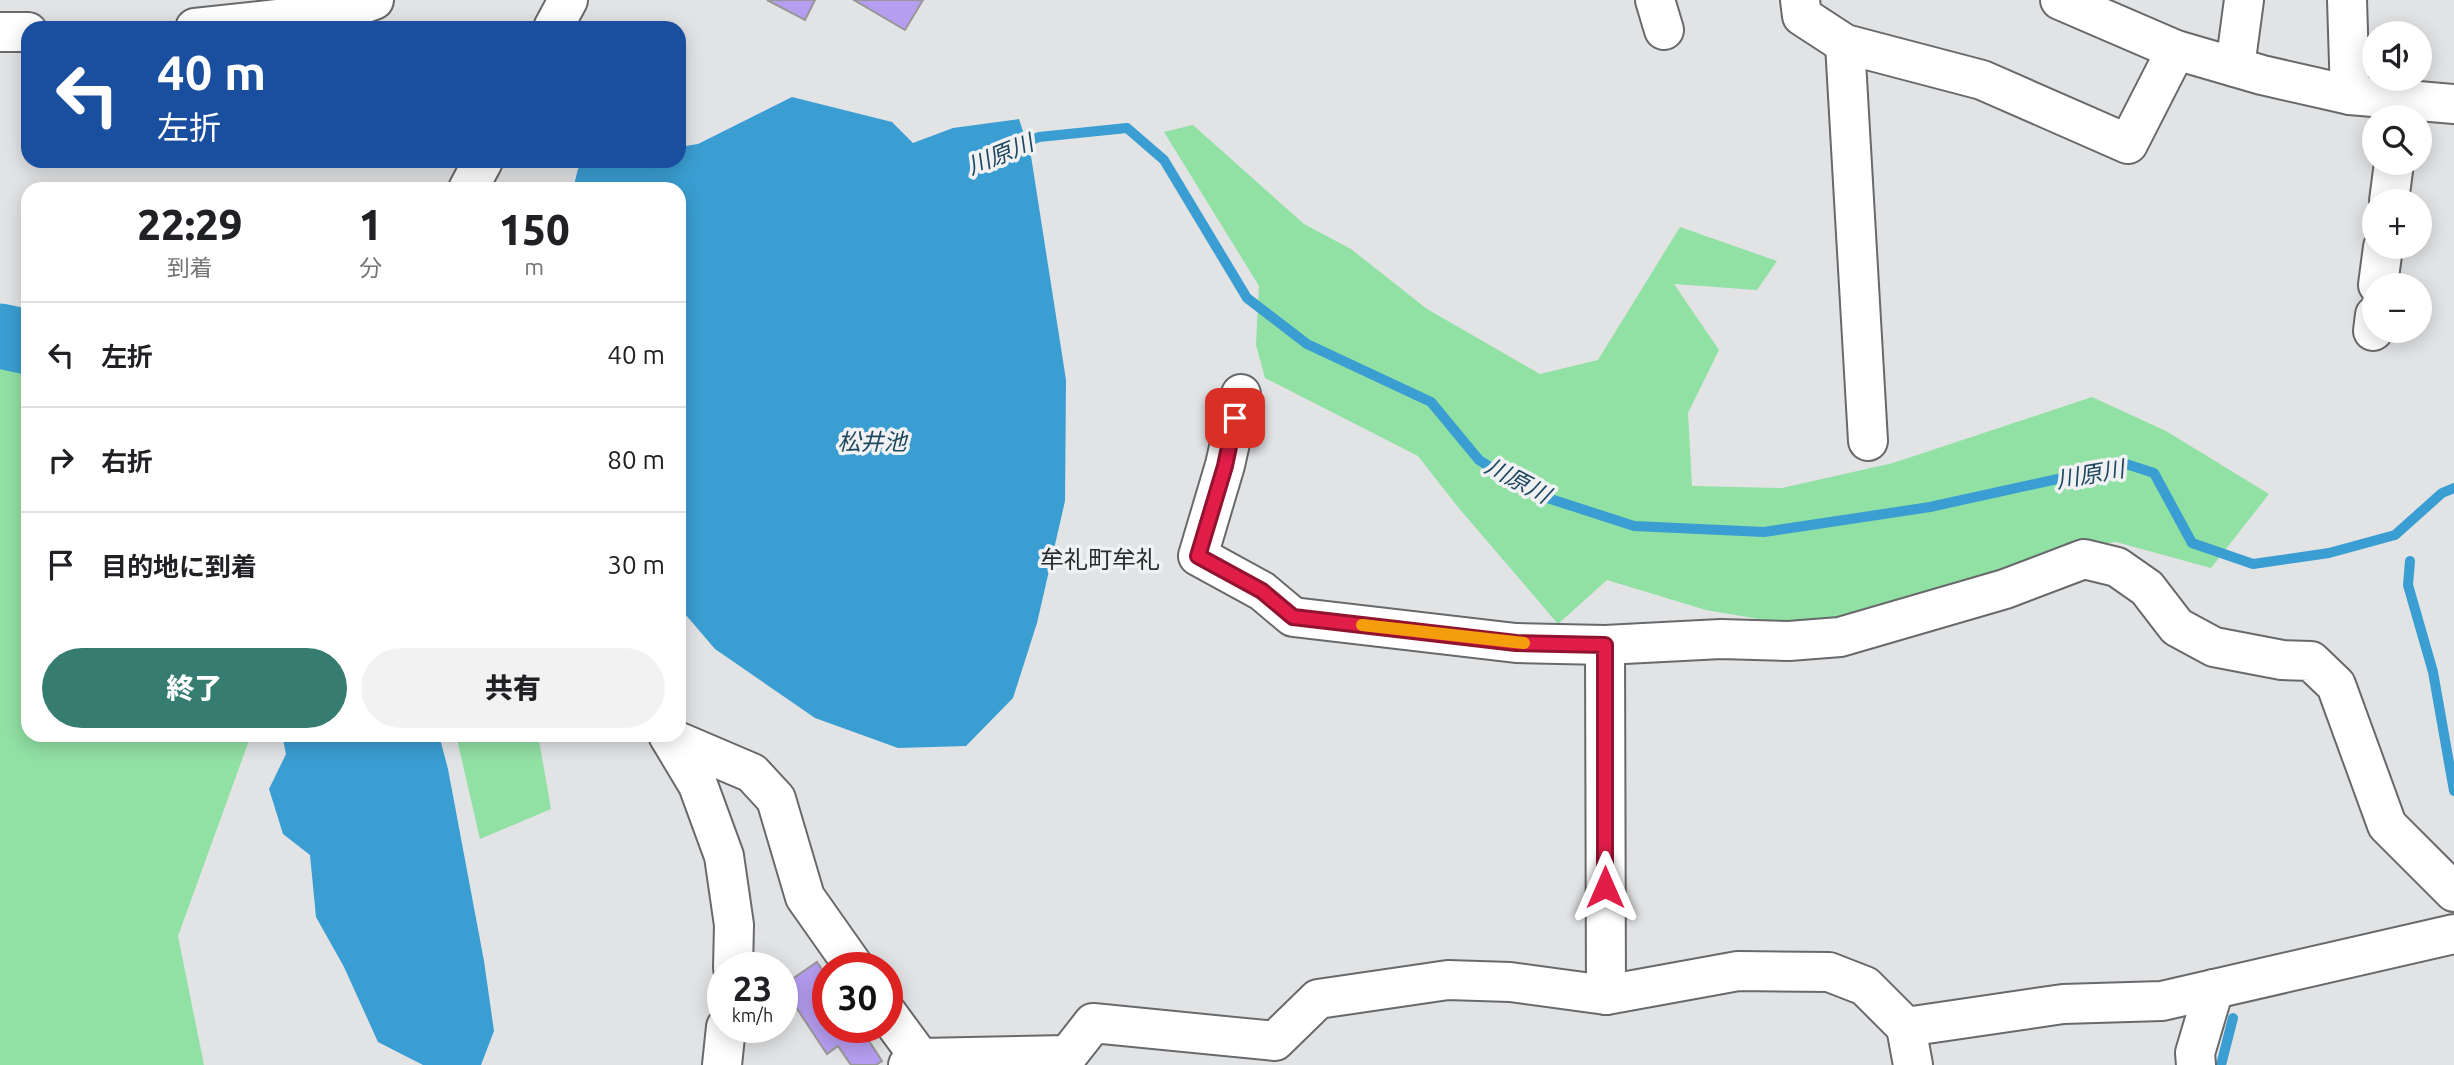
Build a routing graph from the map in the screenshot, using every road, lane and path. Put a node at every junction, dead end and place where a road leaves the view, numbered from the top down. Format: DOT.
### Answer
graph roads {
  1 [pos="374,0"];
  2 [pos="568,0"];
  3 [pos="1800,0"];
  4 [pos="2060,0"];
  5 [pos="2244,0"];
  6 [pos="2347,0"];
  7 [pos="259,21"];
  8 [pos="557,21"];
  9 [pos="0,32"];
  10 [pos="21,33"];
  11 [pos="1845,44"];
  12 [pos="2176,50"];
  13 [pos="2235,67"];
  14 [pos="2350,95"];
  15 [pos="2454,104"];
  16 [pos="2389,105"];
  17 [pos="2432,106"];
  18 [pos="1241,394"];
  19 [pos="1868,441"];
  20 [pos="1605,645"];
  21 [pos="672,742"];
  22 [pos="681,742"];
  23 [pos="2454,892"];
  24 [pos="2454,934"];
  25 [pos="733,952"];
  26 [pos="844,952"];
  27 [pos="2214,989"];
  28 [pos="1606,995"];
  29 [pos="1906,1027"];
  30 [pos="903,1042"];
  31 [pos="724,1043"];
  32 [pos="914,1062"];
  33 [pos="722,1065"];
  34 [pos="1913,1065"];
  35 [pos="2196,1065"];
  1 -- 7 [label="street"];
  2 -- 8 [label="street"];
  3 -- 11 [label="street"];
  4 -- 12 [label="street"];
  5 -- 13 [label="street"];
  6 -- 14 [label="street"];
  9 -- 10 [label="street"];
  11 -- 12 [label="street"];
  11 -- 19 [label="street"];
  12 -- 13 [label="street"];
  13 -- 14 [label="street"];
  14 -- 16 [label="street"];
  15 -- 17 [label="street"];
  18 -- 20 [label="street"];
  20 -- 23 [label="street"];
  20 -- 28 [label="street"];
  21 -- 25 [label="street"];
  22 -- 26 [label="street"];
  24 -- 27 [label="street"];
  27 -- 29 [label="street"];
  27 -- 35 [label="street"];
  28 -- 29 [label="street"];
  28 -- 32 [label="street"];
  29 -- 34 [label="street"];
  30 -- 32 [label="street"];
  31 -- 33 [label="street"];
}
